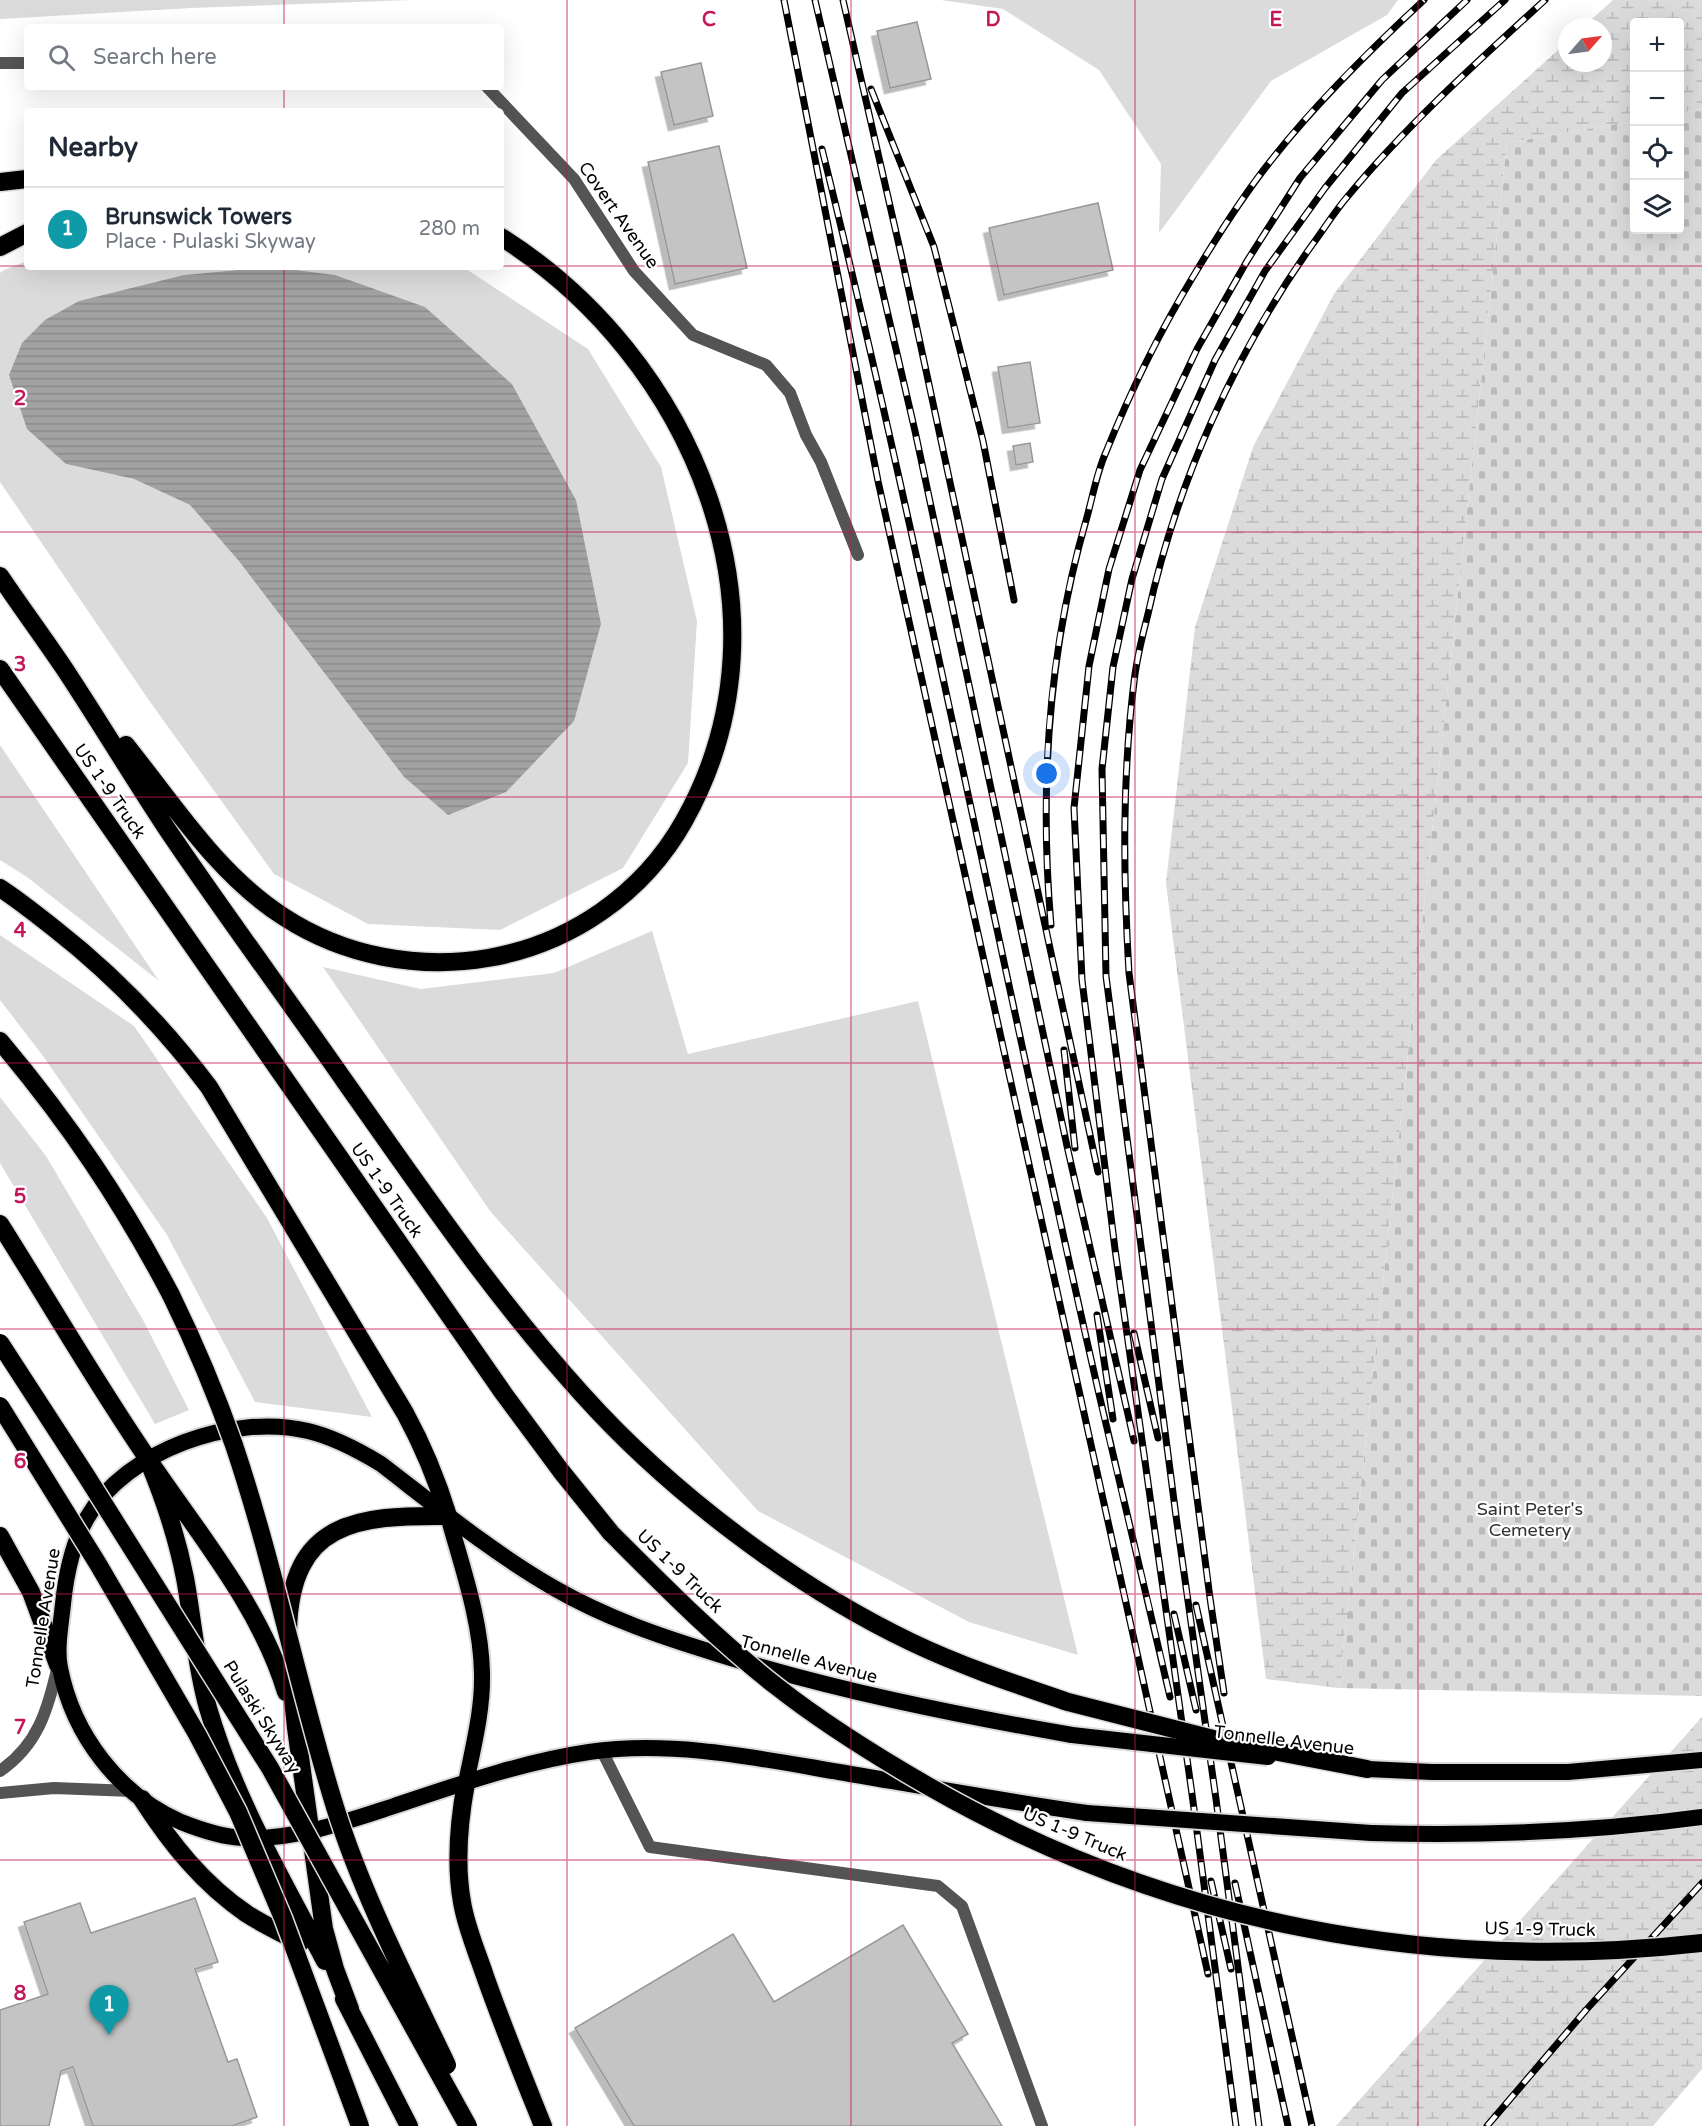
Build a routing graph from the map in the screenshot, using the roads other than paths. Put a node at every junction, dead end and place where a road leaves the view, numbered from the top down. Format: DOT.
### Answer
graph roads {
  1 [pos="0,63"];
  2 [pos="24,63"];
  3 [pos="490,90"];
  4 [pos="24,179"];
  5 [pos="0,182"];
  6 [pos="24,235"];
  7 [pos="504,239"];
  8 [pos="0,248"];
  9 [pos="858,555"];
  10 [pos="0,576"];
  11 [pos="62,665"];
  12 [pos="0,669"];
  13 [pos="0,888"];
  14 [pos="0,1041"];
  15 [pos="0,1224"];
  16 [pos="0,1343"];
  17 [pos="0,1406"];
  18 [pos="148,1460"];
  19 [pos="448,1516"];
  20 [pos="0,1536"];
  21 [pos="58,1665"];
  22 [pos="296,1728"];
  23 [pos="602,1751"];
  24 [pos="1702,1760"];
  25 [pos="1367,1769"];
  26 [pos="0,1771"];
  27 [pos="466,1783"];
  28 [pos="0,1793"];
  29 [pos="137,1795"];
  30 [pos="1702,1817"];
  31 [pos="310,1830"];
  32 [pos="261,1838"];
  33 [pos="1702,1943"];
  34 [pos="322,1955"];
  35 [pos="350,2009"];
  36 [pos="505,2031"];
  37 [pos="360,2126"];
  38 [pos="409,2126"];
  39 [pos="468,2126"];
  40 [pos="477,2126"];
  41 [pos="543,2126"];
  42 [pos="552,2126"];
  43 [pos="1042,2126"];
  1 -- 2 [label="street"];
  3 -- 9 [label="street, Covert Avenue"];
  4 -- 5 [label="highway"];
  6 -- 8 [label="highway"];
  7 -- 11 [label="highway"];
  10 -- 11 [label="highway"];
  11 -- 25 [label="highway, bridge"];
  12 -- 33 [label="highway, US 1-9 Truck, bridge"];
  13 -- 19 [label="highway"];
  14 -- 40 [label="highway, bridge"];
  15 -- 18 [label="highway"];
  16 -- 39 [label="highway, Pulaski Skyway, bridge"];
  17 -- 37 [label="highway, bridge"];
  18 -- 19 [label="highway, Tonnelle Avenue"];
  18 -- 21 [label="highway, Tonnelle Avenue"];
  18 -- 22 [label="highway"];
  18 -- 32 [label="highway"];
  19 -- 22 [label="highway"];
  19 -- 25 [label="highway, Tonnelle Avenue, bridge"];
  19 -- 27 [label="highway"];
  20 -- 21 [label="highway"];
  21 -- 26 [label="street, Tonnelle Avenue"];
  21 -- 29 [label="highway"];
  22 -- 31 [label="highway"];
  23 -- 27 [label="highway"];
  23 -- 30 [label="highway, bridge"];
  23 -- 43 [label="street"];
  24 -- 25 [label="highway, Tonnelle Avenue"];
  27 -- 31 [label="highway"];
  27 -- 36 [label="highway"];
  28 -- 29 [label="street"];
  29 -- 32 [label="highway"];
  29 -- 34 [label="highway"];
  31 -- 32 [label="highway"];
  31 -- 35 [label="highway"];
  32 -- 34 [label="highway"];
  34 -- 35 [label="highway"];
  35 -- 38 [label="highway"];
  36 -- 41 [label="highway"];
  36 -- 42 [label="highway"];
}
